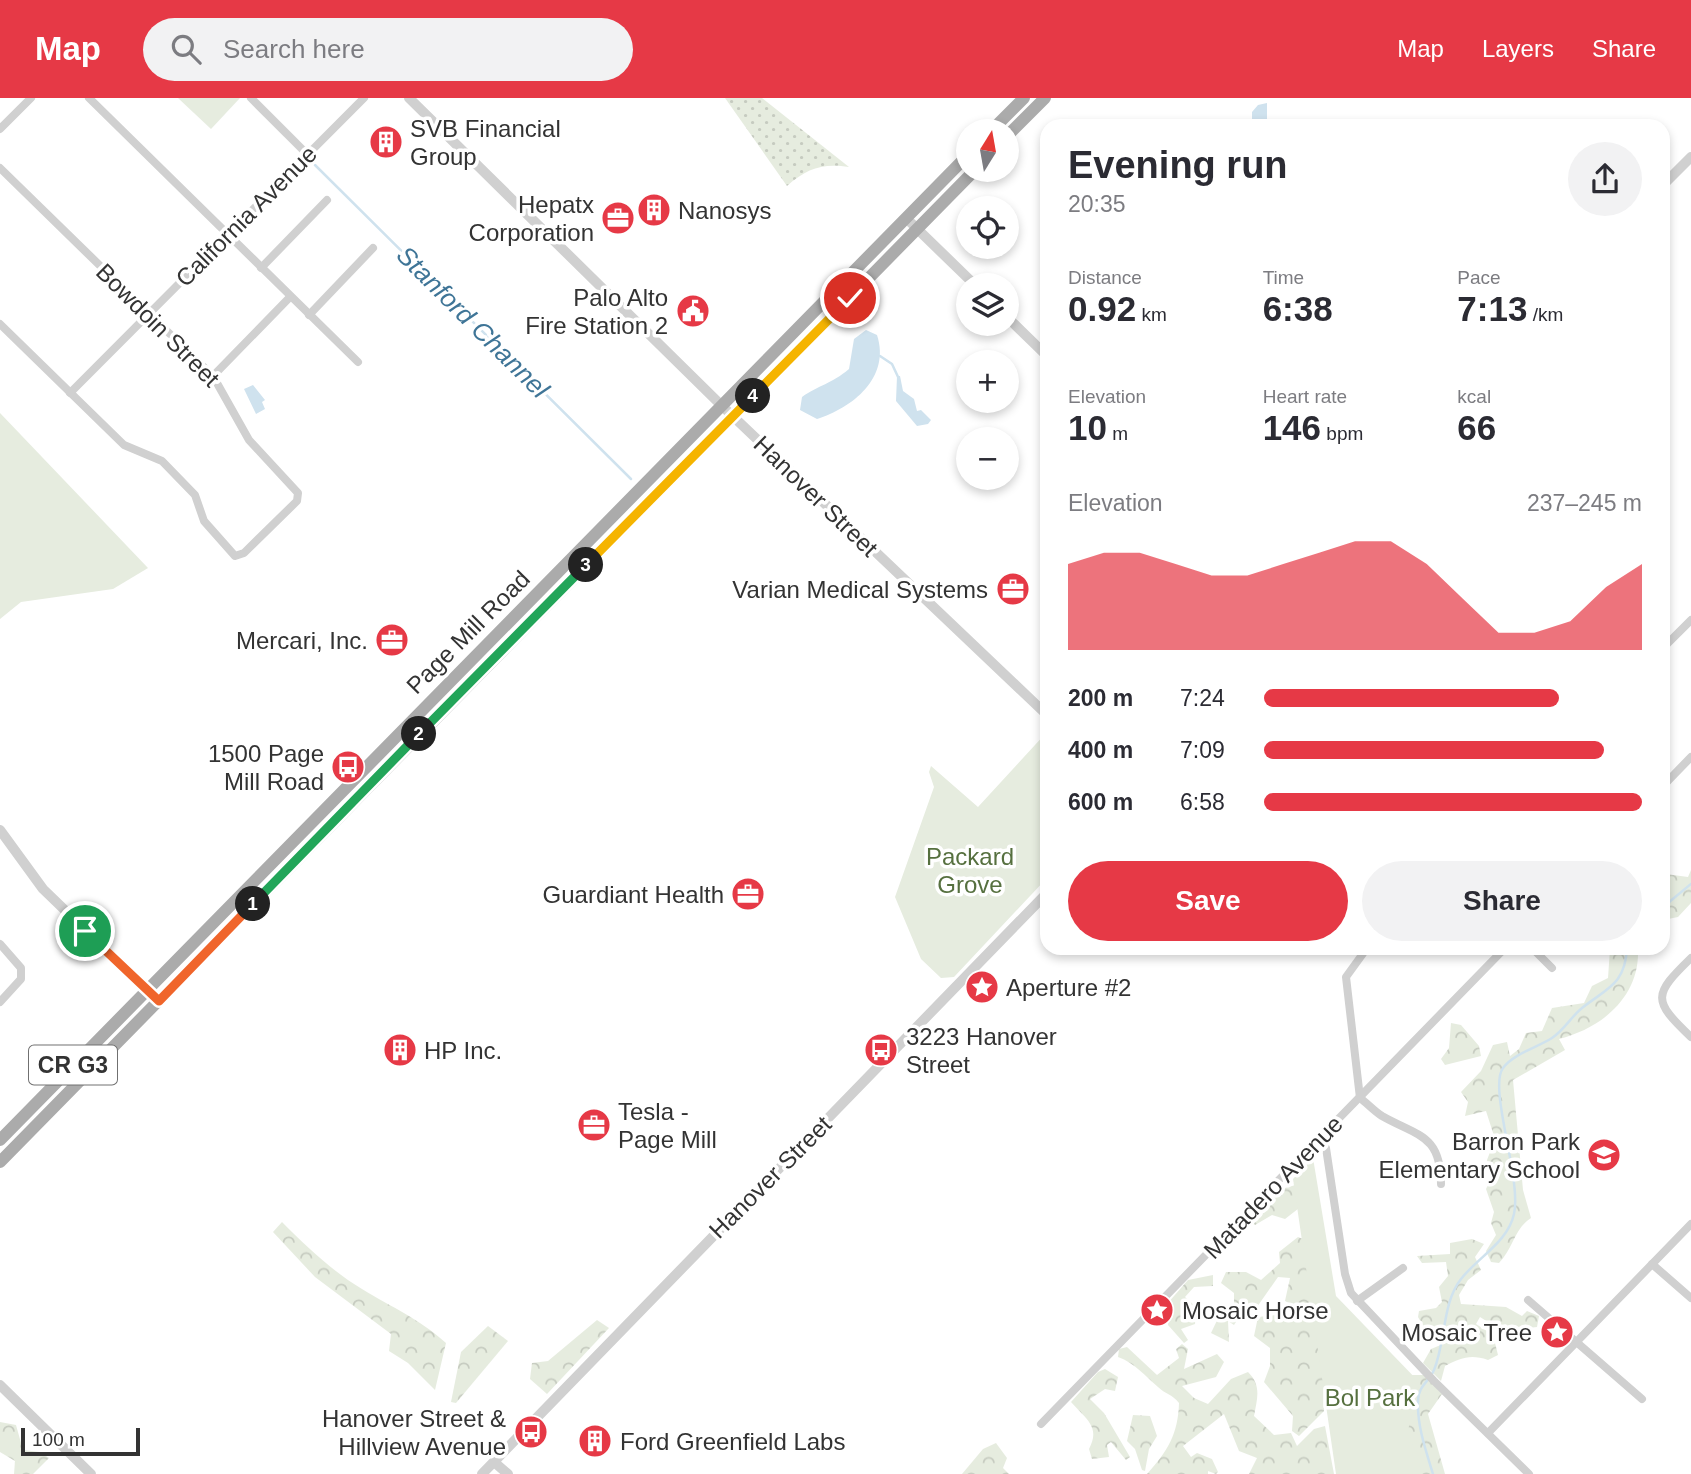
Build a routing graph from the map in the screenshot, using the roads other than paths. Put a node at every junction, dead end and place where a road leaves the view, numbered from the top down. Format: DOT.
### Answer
graph roads {
  1 [pos="31,98"];
  2 [pos="89,98"];
  3 [pos="251,98"];
  4 [pos="364,98"];
  5 [pos="409,98"];
  6 [pos="1024,98"];
  7 [pos="1045,98"];
  8 [pos="1003,119"];
  9 [pos="1019,124"];
  10 [pos="0,129"];
  11 [pos="307,155"];
  12 [pos="1691,157"];
  13 [pos="956,167"];
  14 [pos="0,168"];
  15 [pos="1670,178"];
  16 [pos="963,182"];
  17 [pos="327,200"];
  18 [pos="906,218"];
  19 [pos="917,229"];
  20 [pos="228,234"];
  21 [pos="373,248"];
  22 [pos="261,268"];
  23 [pos="963,273"];
  24 [pos="290,297"];
  25 [pos="149,314"];
  26 [pos="309,315"];
  27 [pos="0,324"];
  28 [pos="1019,329"];
  29 [pos="1040,349"];
  30 [pos="358,362"];
  31 [pos="213,376"];
  32 [pos="70,393"];
  33 [pos="720,404"];
  34 [pos="733,417"];
  35 [pos="1691,620"];
  36 [pos="1670,641"];
  37 [pos="432,698"];
  38 [pos="1040,708"];
  39 [pos="431,722"];
  40 [pos="1691,757"];
  41 [pos="1670,779"];
  42 [pos="0,830"];
  43 [pos="1040,900"];
  44 [pos="0,944"];
  45 [pos="1361,955"];
  46 [pos="1498,955"];
  47 [pos="1539,955"];
  48 [pos="1691,958"];
  49 [pos="1552,968"];
  50 [pos="147,989"];
  51 [pos="159,1001"];
  52 [pos="0,1002"];
  53 [pos="1691,1037"];
  54 [pos="1360,1098"];
  55 [pos="1320,1138"];
  56 [pos="0,1139"];
  57 [pos="0,1162"];
  58 [pos="1441,1184"];
  59 [pos="1691,1224"];
  60 [pos="1652,1264"];
  61 [pos="1403,1268"];
  62 [pos="1691,1298"];
  63 [pos="1528,1300"];
  64 [pos="1357,1301"];
  65 [pos="1575,1341"];
  66 [pos="0,1385"];
  67 [pos="1642,1399"];
  68 [pos="1041,1424"];
  69 [pos="1488,1433"];
  70 [pos="494,1462"];
  71 [pos="90,1474"];
  72 [pos="482,1474"];
  73 [pos="508,1474"];
  74 [pos="1529,1474"];
  1 -- 10 [label="street"];
  2 -- 20 [label="street"];
  3 -- 11 [label="street"];
  4 -- 11 [label="street, California Avenue"];
  5 -- 33 [label="street, Hanover Street"];
  6 -- 8 [label="main road"];
  7 -- 9 [label="main road"];
  11 -- 20 [label="street, California Avenue"];
  12 -- 15 [label="street"];
  13 -- 18 [label="main road, Page Mill Road / CR G3"];
  14 -- 25 [label="street, Bowdoin Street"];
  16 -- 19 [label="main road, Page Mill Road / CR G3"];
  17 -- 22 [label="street"];
  18 -- 19 [label="street"];
  18 -- 33 [label="main road, Page Mill Road / CR G3"];
  19 -- 23 [label="street"];
  19 -- 34 [label="main road, Page Mill Road / CR G3"];
  20 -- 22 [label="street"];
  20 -- 25 [label="street, California Avenue"];
  21 -- 26 [label="street"];
  22 -- 24 [label="street"];
  24 -- 26 [label="street"];
  24 -- 31 [label="street"];
  25 -- 31 [label="street, Bowdoin Street"];
  25 -- 32 [label="street, California Avenue"];
  26 -- 30 [label="street"];
  27 -- 32 [label="street"];
  28 -- 29 [label="street"];
  31 -- 32 [label="street, Bowdoin Street"];
  33 -- 34 [label="street, Hanover Street"];
  33 -- 37 [label="main road, Page Mill Road / CR G3"];
  34 -- 38 [label="street, Hanover Street"];
  34 -- 39 [label="main road, Page Mill Road / CR G3"];
  35 -- 36 [label="street"];
  37 -- 39 [label="main road"];
  37 -- 50 [label="main road, Page Mill Road / CR G3"];
  39 -- 51 [label="main road, Page Mill Road / CR G3"];
  40 -- 41 [label="street"];
  42 -- 50 [label="street"];
  43 -- 70 [label="street, Hanover Street"];
  44 -- 52 [label="street"];
  45 -- 54 [label="street"];
  46 -- 54 [label="street, Matadero Avenue"];
  47 -- 49 [label="street"];
  48 -- 53 [label="street"];
  50 -- 51 [label="street"];
  50 -- 56 [label="main road, Page Mill Road / CR G3"];
  51 -- 57 [label="main road, Page Mill Road / CR G3"];
  54 -- 55 [label="street, Matadero Avenue"];
  54 -- 58 [label="street"];
  55 -- 64 [label="street"];
  55 -- 68 [label="street, Matadero Avenue"];
  59 -- 60 [label="street"];
  60 -- 62 [label="street"];
  60 -- 65 [label="street"];
  61 -- 64 [label="street"];
  63 -- 65 [label="street"];
  64 -- 69 [label="street"];
  65 -- 67 [label="street"];
  65 -- 69 [label="street"];
  66 -- 71 [label="street"];
  69 -- 74 [label="street"];
  70 -- 72 [label="street, Hanover Street"];
  70 -- 73 [label="street"];
}
